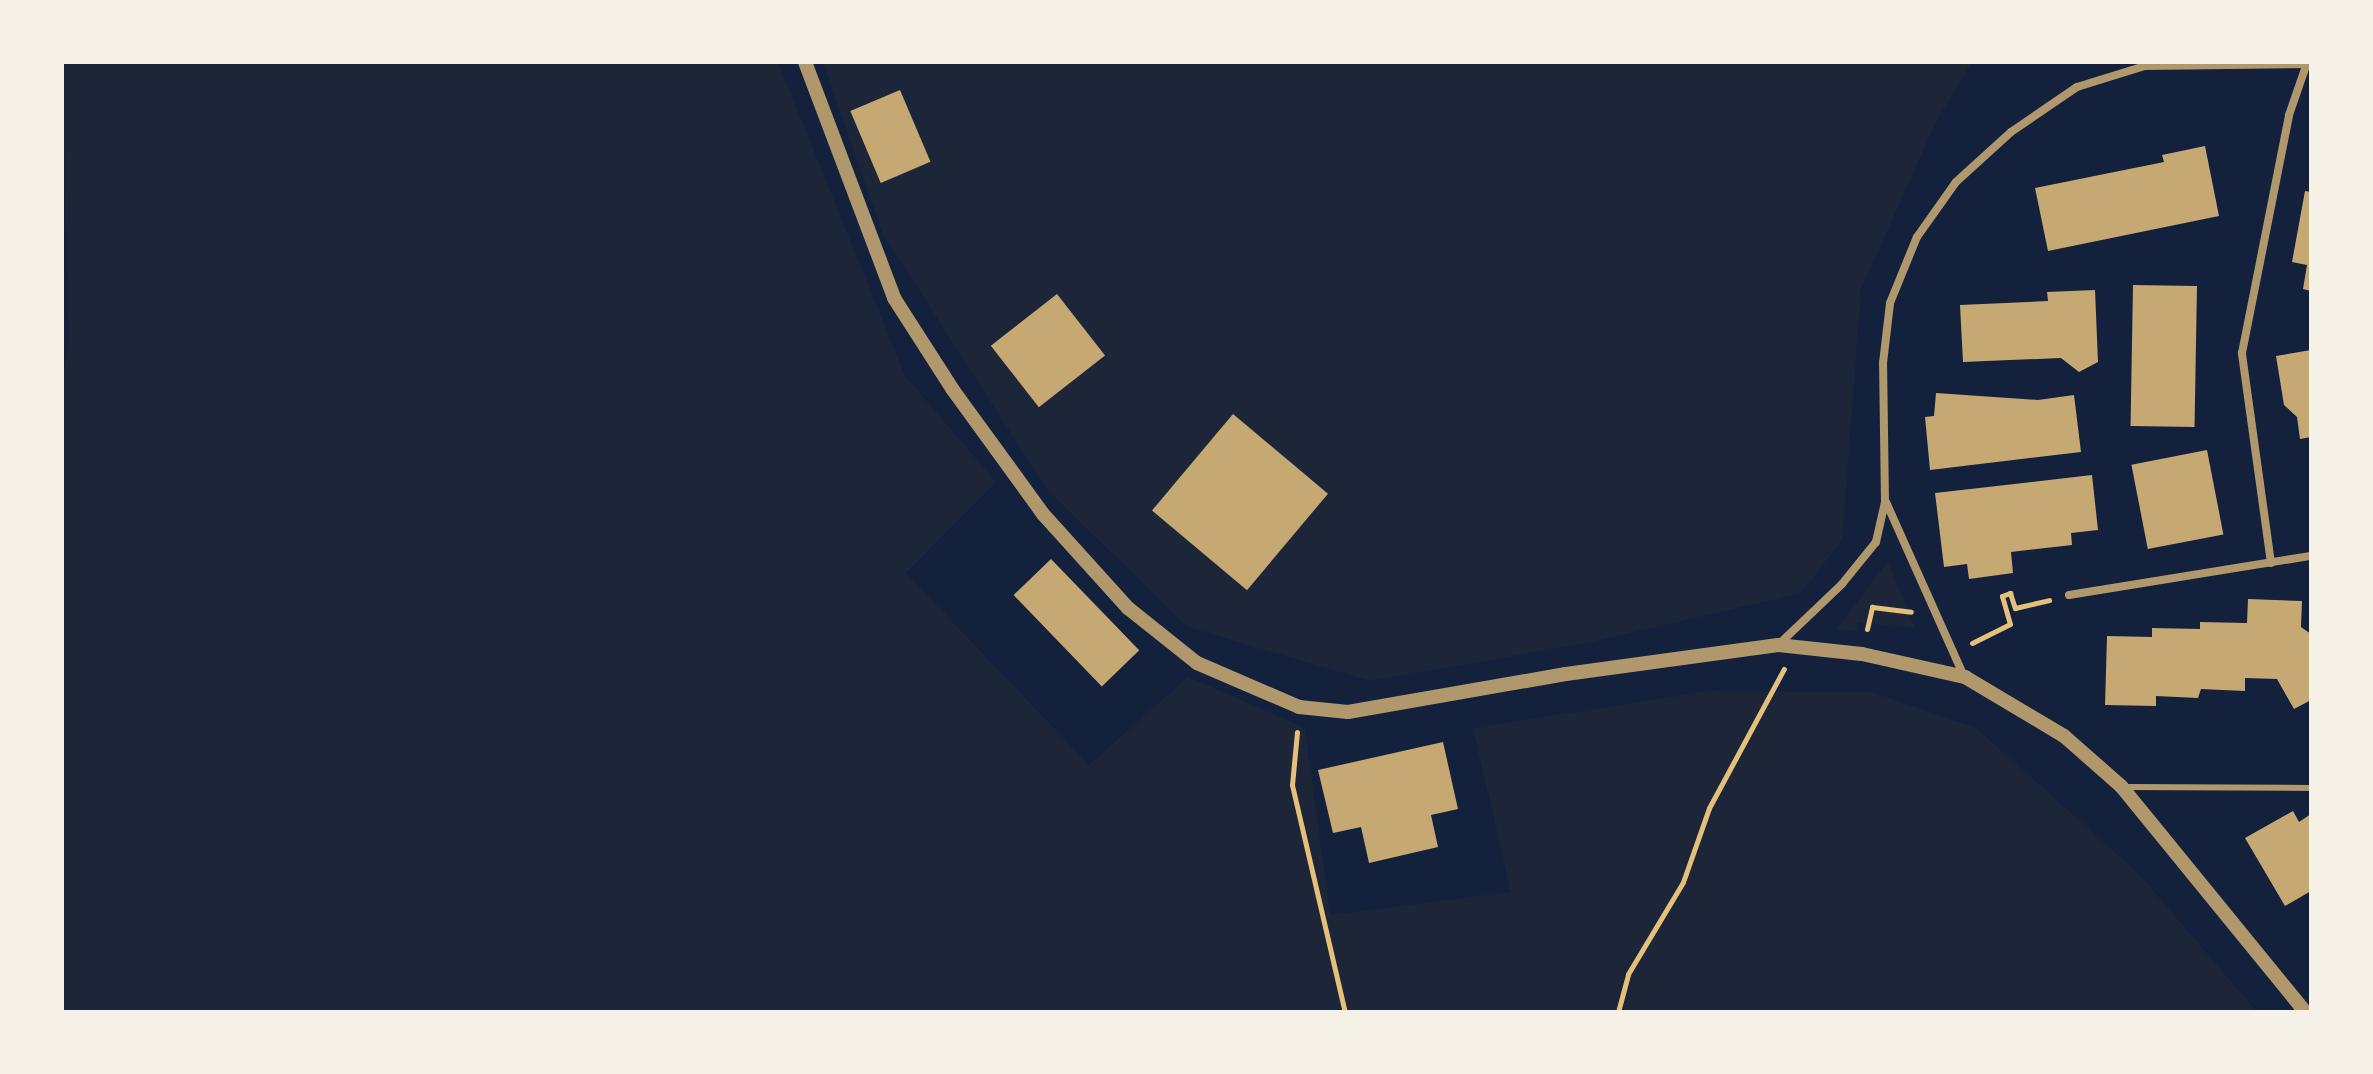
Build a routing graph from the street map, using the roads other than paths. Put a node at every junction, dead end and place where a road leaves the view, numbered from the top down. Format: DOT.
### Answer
graph roads {
  1 [pos="805,62"];
  2 [pos="2309,64"];
  3 [pos="1885,502"];
  4 [pos="2311,556"];
  5 [pos="2271,563"];
  6 [pos="2069,595"];
  7 [pos="1778,645"];
  8 [pos="1965,677"];
  9 [pos="2121,786"];
  10 [pos="2311,788"];
  11 [pos="2305,1012"];
  1 -- 7 [label="street"];
  2 -- 3 [label="street"];
  2 -- 5 [label="street"];
  3 -- 7 [label="street"];
  3 -- 8 [label="street"];
  4 -- 5 [label="street"];
  5 -- 6 [label="street"];
  7 -- 8 [label="street"];
  8 -- 9 [label="street"];
  9 -- 10 [label="lane"];
  9 -- 11 [label="street"];
}
